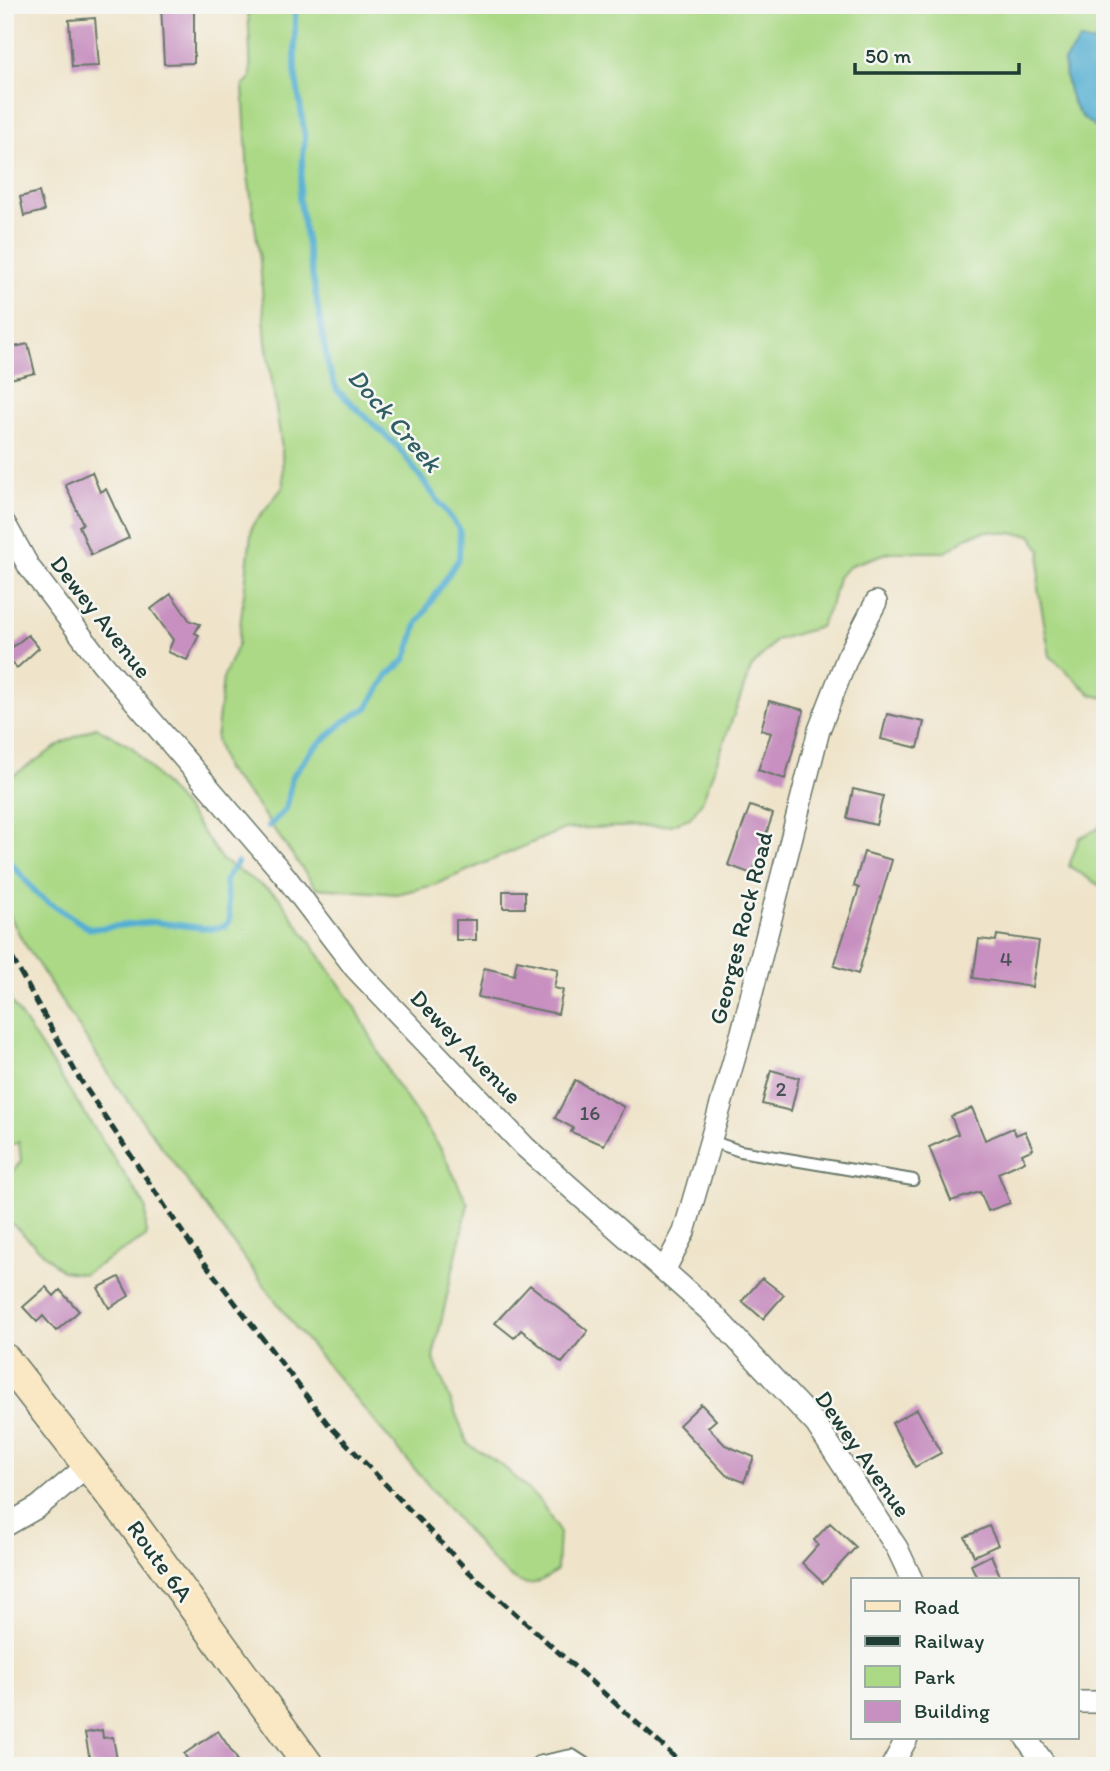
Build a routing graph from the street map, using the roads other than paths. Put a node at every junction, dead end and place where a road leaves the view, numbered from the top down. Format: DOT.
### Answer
graph roads {
  1 [pos="5,524"];
  2 [pos="876,602"];
  3 [pos="710,1141"];
  4 [pos="913,1180"];
  5 [pos="665,1269"];
  6 [pos="5,1359"];
  7 [pos="87,1466"];
  8 [pos="5,1526"];
  9 [pos="911,1578"];
  10 [pos="1078,1702"];
  11 [pos="1105,1702"];
  12 [pos="906,1740"];
  13 [pos="1027,1740"];
  14 [pos="309,1766"];
  15 [pos="535,1766"];
  16 [pos="589,1766"];
  17 [pos="892,1766"];
  18 [pos="1046,1766"];
  1 -- 5 [label="street, Dewey Avenue"];
  2 -- 3 [label="street, Georges Rock Road"];
  3 -- 4 [label="lane"];
  3 -- 5 [label="street, Georges Rock Road"];
  5 -- 9 [label="street, Dewey Avenue"];
  6 -- 7 [label="main road, Route 6A"];
  7 -- 8 [label="street"];
  7 -- 14 [label="main road, Route 6A"];
  10 -- 11 [label="street"];
  12 -- 17 [label="street"];
  13 -- 18 [label="street"];
  15 -- 16 [label="lane"];
}
